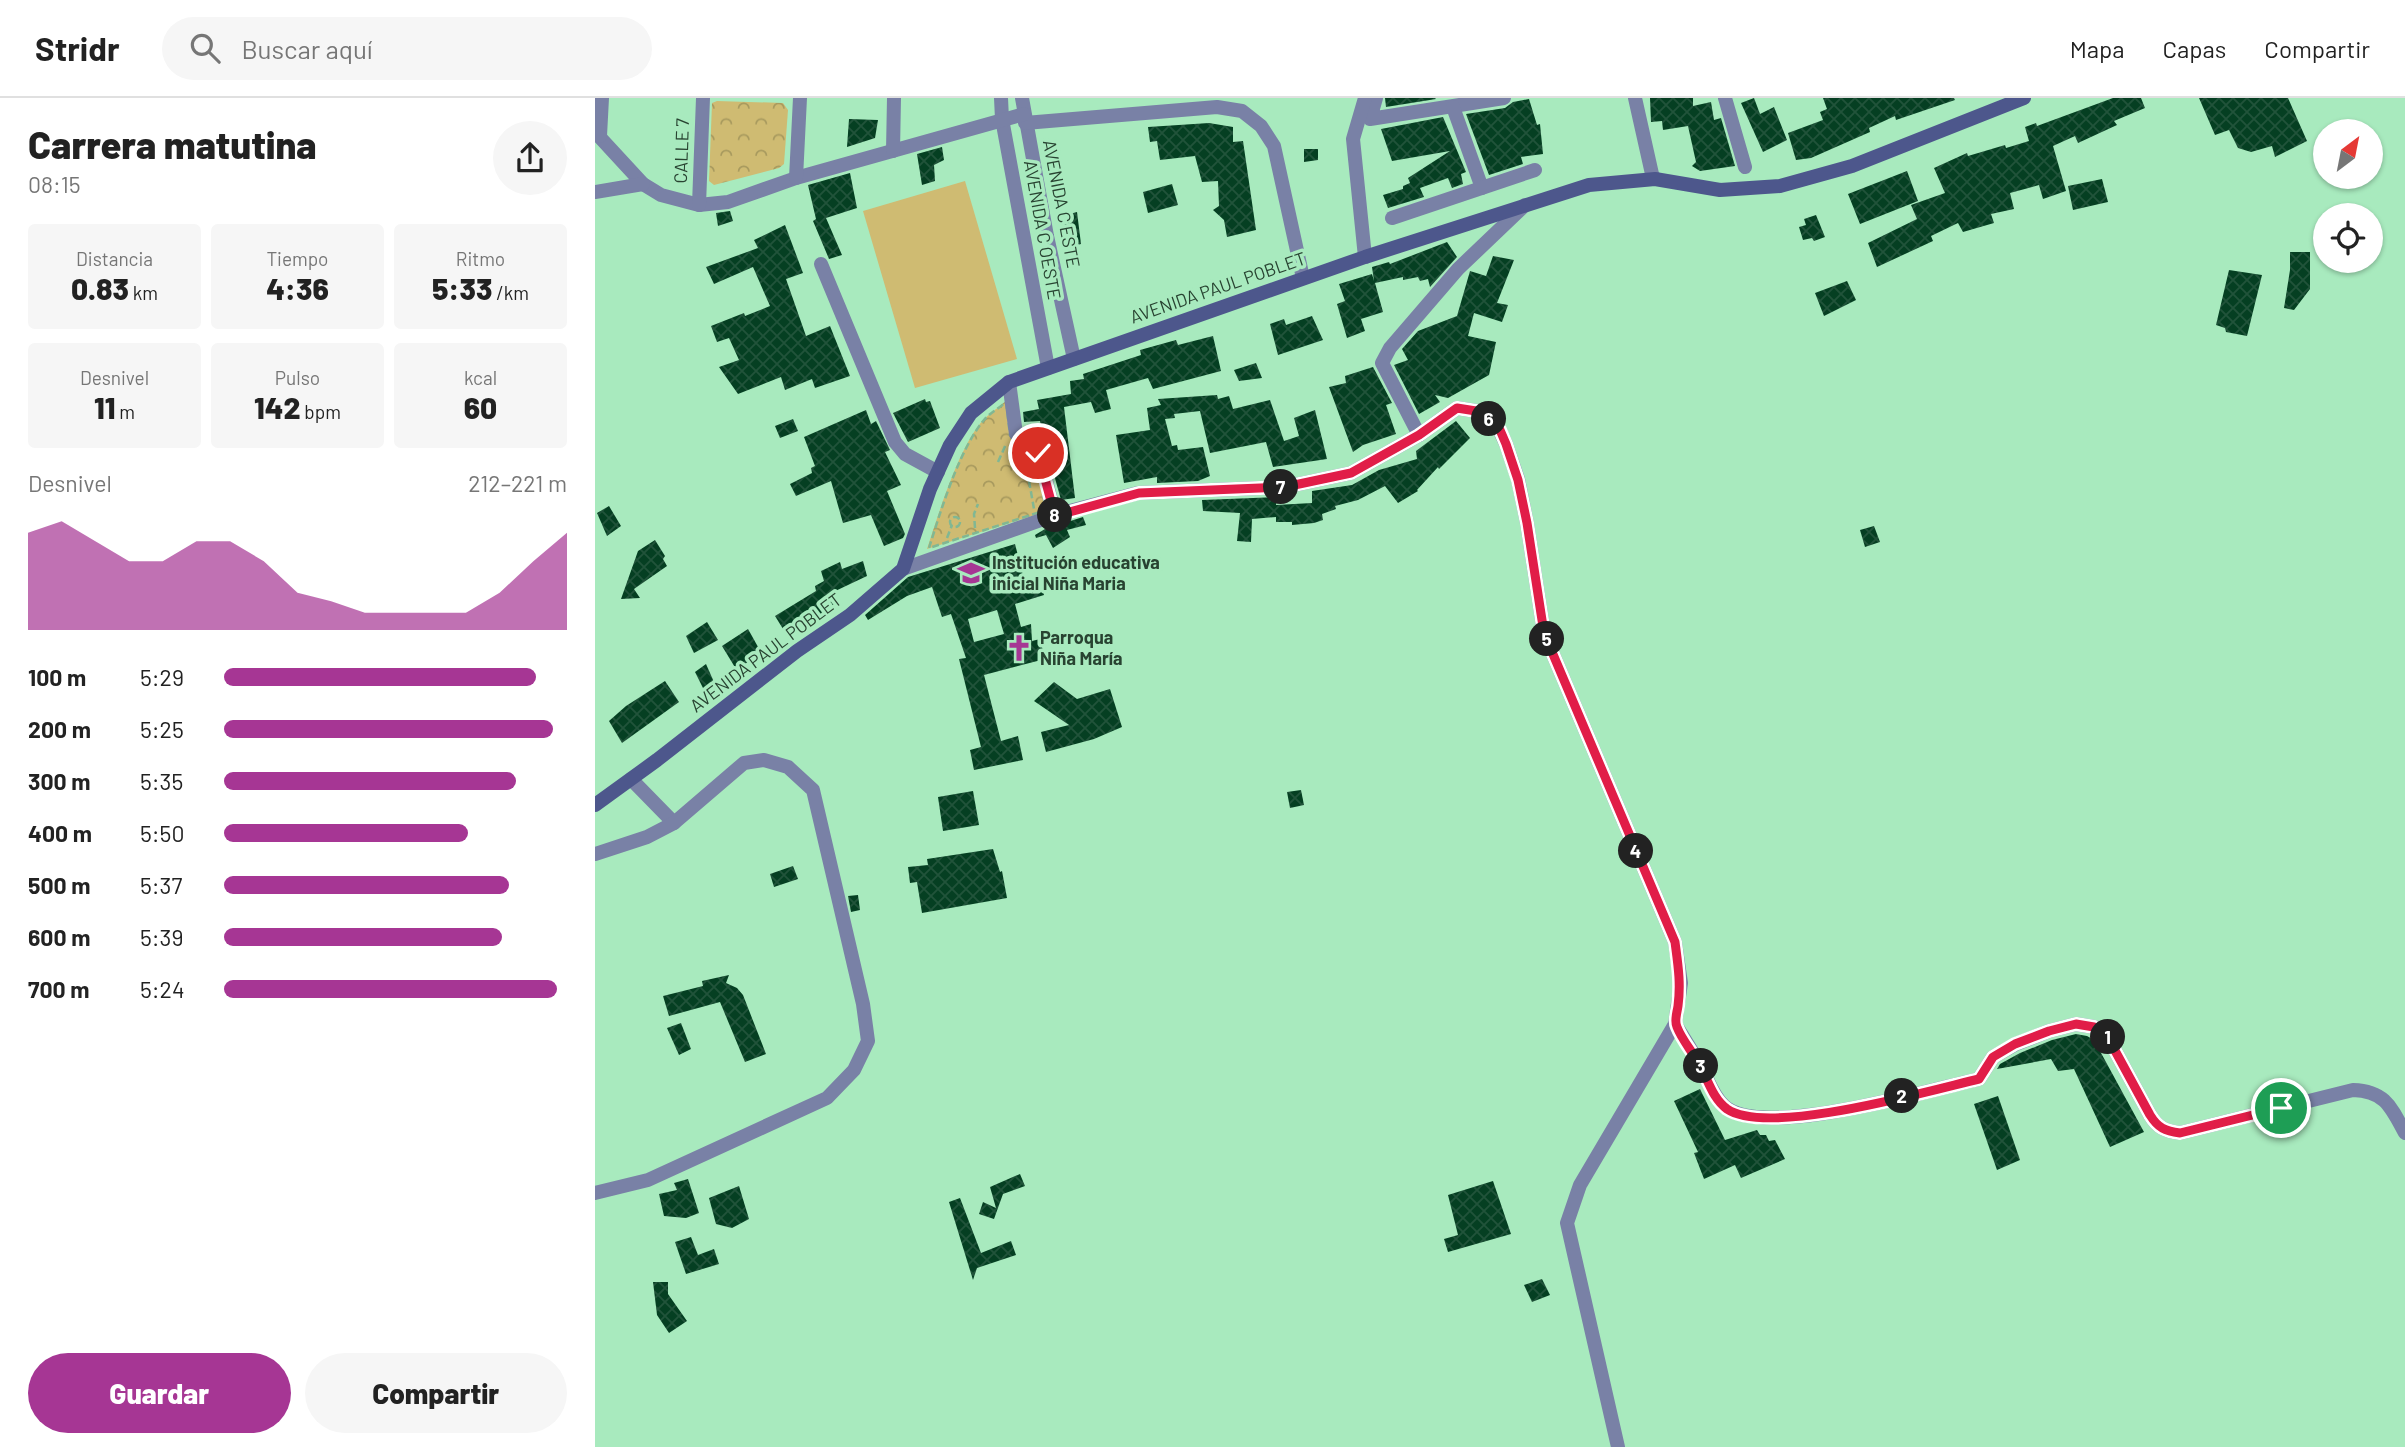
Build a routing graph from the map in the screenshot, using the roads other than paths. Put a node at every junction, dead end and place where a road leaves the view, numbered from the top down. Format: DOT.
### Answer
graph roads {
  1 [pos="602,98"];
  2 [pos="703,98"];
  3 [pos="800,98"];
  4 [pos="894,98"];
  5 [pos="1001,98"];
  6 [pos="1022,98"];
  7 [pos="1365,98"];
  8 [pos="1376,98"];
  9 [pos="1504,98"];
  10 [pos="1635,98"];
  11 [pos="1725,98"];
  12 [pos="2024,98"];
  13 [pos="1453,107"];
  14 [pos="1002,119"];
  15 [pos="1024,119"];
  16 [pos="598,134"];
  17 [pos="893,151"];
  18 [pos="1745,167"];
  19 [pos="1535,170"];
  20 [pos="796,178"];
  21 [pos="1655,180"];
  22 [pos="643,184"];
  23 [pos="1482,188"];
  24 [pos="595,192"];
  25 [pos="1526,204"];
  26 [pos="699,205"];
  27 [pos="1392,218"];
  28 [pos="1365,257"];
  29 [pos="821,264"];
  30 [pos="1303,278"];
  31 [pos="1074,359"];
  32 [pos="1048,368"];
  33 [pos="1009,382"];
  34 [pos="1419,435"];
  35 [pos="938,472"];
  36 [pos="1055,516"];
  37 [pos="903,569"];
  38 [pos="631,779"];
  39 [pos="595,804"];
  40 [pos="674,823"];
  41 [pos="595,854"];
  42 [pos="1675,1024"];
  43 [pos="2405,1133"];
  44 [pos="595,1193"];
  45 [pos="1618,1447"];
  1 -- 16 [label="street"];
  2 -- 26 [label="street, CALLE 7"];
  3 -- 20 [label="street"];
  4 -- 17 [label="street"];
  5 -- 14 [label="street, AVENIDA C OESTE"];
  6 -- 15 [label="street, AVENIDA C ESTE"];
  7 -- 28 [label="street"];
  8 -- 13 [label="street"];
  9 -- 13 [label="street"];
  10 -- 21 [label="street"];
  11 -- 18 [label="street"];
  12 -- 21 [label="main road, AVENIDA PAUL POBLET"];
  13 -- 23 [label="street"];
  14 -- 15 [label="street"];
  14 -- 17 [label="street"];
  14 -- 32 [label="street, AVENIDA C OESTE"];
  15 -- 30 [label="street"];
  15 -- 31 [label="street, AVENIDA C ESTE"];
  16 -- 22 [label="street"];
  17 -- 20 [label="street"];
  19 -- 23 [label="street"];
  20 -- 26 [label="street"];
  21 -- 25 [label="main road, AVENIDA PAUL POBLET"];
  22 -- 24 [label="street"];
  22 -- 26 [label="street"];
  23 -- 27 [label="street"];
  25 -- 28 [label="main road, AVENIDA PAUL POBLET"];
  25 -- 34 [label="street"];
  28 -- 30 [label="main road, AVENIDA PAUL POBLET"];
  29 -- 35 [label="street"];
  30 -- 31 [label="main road, AVENIDA PAUL POBLET"];
  31 -- 32 [label="main road, AVENIDA PAUL POBLET"];
  32 -- 33 [label="main road, AVENIDA PAUL POBLET"];
  33 -- 35 [label="main road, AVENIDA PAUL POBLET"];
  33 -- 36 [label="street"];
  34 -- 36 [label="street"];
  34 -- 42 [label="street"];
  35 -- 37 [label="main road, AVENIDA PAUL POBLET"];
  36 -- 37 [label="street"];
  37 -- 38 [label="main road, AVENIDA PAUL POBLET"];
  38 -- 39 [label="main road, AVENIDA PAUL POBLET"];
  38 -- 40 [label="street"];
  40 -- 41 [label="street"];
  40 -- 44 [label="street"];
  42 -- 43 [label="street"];
  42 -- 45 [label="street"];
}
